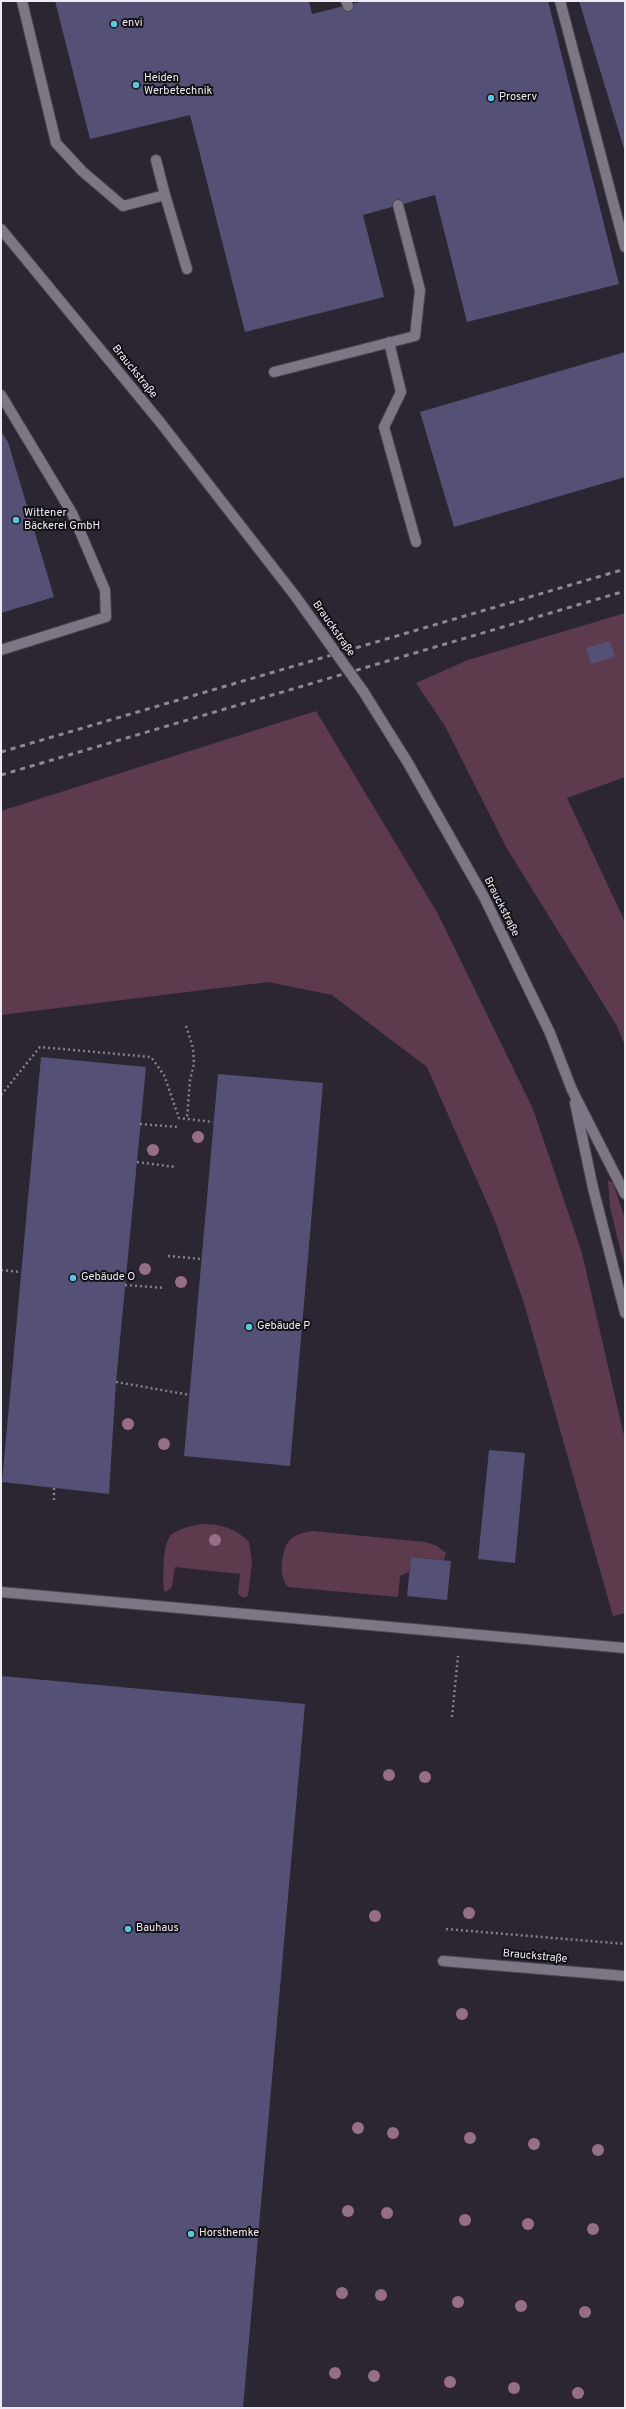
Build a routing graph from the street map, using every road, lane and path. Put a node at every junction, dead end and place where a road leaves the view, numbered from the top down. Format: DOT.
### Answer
graph roads {
  1 [pos="22,1"];
  2 [pos="560,1"];
  3 [pos="156,160"];
  4 [pos="165,194"];
  5 [pos="398,205"];
  6 [pos="1,229"];
  7 [pos="625,247"];
  8 [pos="187,270"];
  9 [pos="389,342"];
  10 [pos="274,372"];
  11 [pos="1,395"];
  12 [pos="416,542"];
  13 [pos="1,650"];
  14 [pos="186,1026"];
  15 [pos="572,1090"];
  16 [pos="1,1095"];
  17 [pos="187,1118"];
  18 [pos="214,1122"];
  19 [pos="140,1124"];
  20 [pos="178,1127"];
  21 [pos="137,1162"];
  22 [pos="175,1167"];
  23 [pos="625,1194"];
  24 [pos="168,1256"];
  25 [pos="202,1259"];
  26 [pos="1,1270"];
  27 [pos="21,1272"];
  28 [pos="125,1285"];
  29 [pos="165,1288"];
  30 [pos="625,1313"];
  31 [pos="116,1382"];
  32 [pos="190,1395"];
  33 [pos="54,1488"];
  34 [pos="54,1500"];
  35 [pos="1,1592"];
  36 [pos="625,1648"];
  37 [pos="458,1652"];
  38 [pos="452,1717"];
  39 [pos="446,1929"];
  40 [pos="625,1944"];
  41 [pos="443,1961"];
  42 [pos="625,1976"];
  1 -- 4 [label="street"];
  2 -- 7 [label="street"];
  3 -- 4 [label="street"];
  4 -- 8 [label="street"];
  5 -- 9 [label="street"];
  6 -- 15 [label="street, Brauckstraße, bridge"];
  9 -- 10 [label="street"];
  9 -- 12 [label="street"];
  11 -- 13 [label="street"];
  14 -- 17 [label="path"];
  15 -- 23 [label="street, Brauckstraße"];
  15 -- 30 [label="street, Brauckstraße"];
  16 -- 17 [label="path"];
  17 -- 18 [label="path"];
  19 -- 20 [label="path"];
  21 -- 22 [label="path"];
  24 -- 25 [label="path"];
  26 -- 27 [label="path"];
  28 -- 29 [label="path"];
  31 -- 32 [label="path"];
  33 -- 34 [label="path"];
  35 -- 36 [label="street"];
  37 -- 38 [label="path"];
  39 -- 40 [label="path"];
  41 -- 42 [label="street, Brauckstraße"];
}
